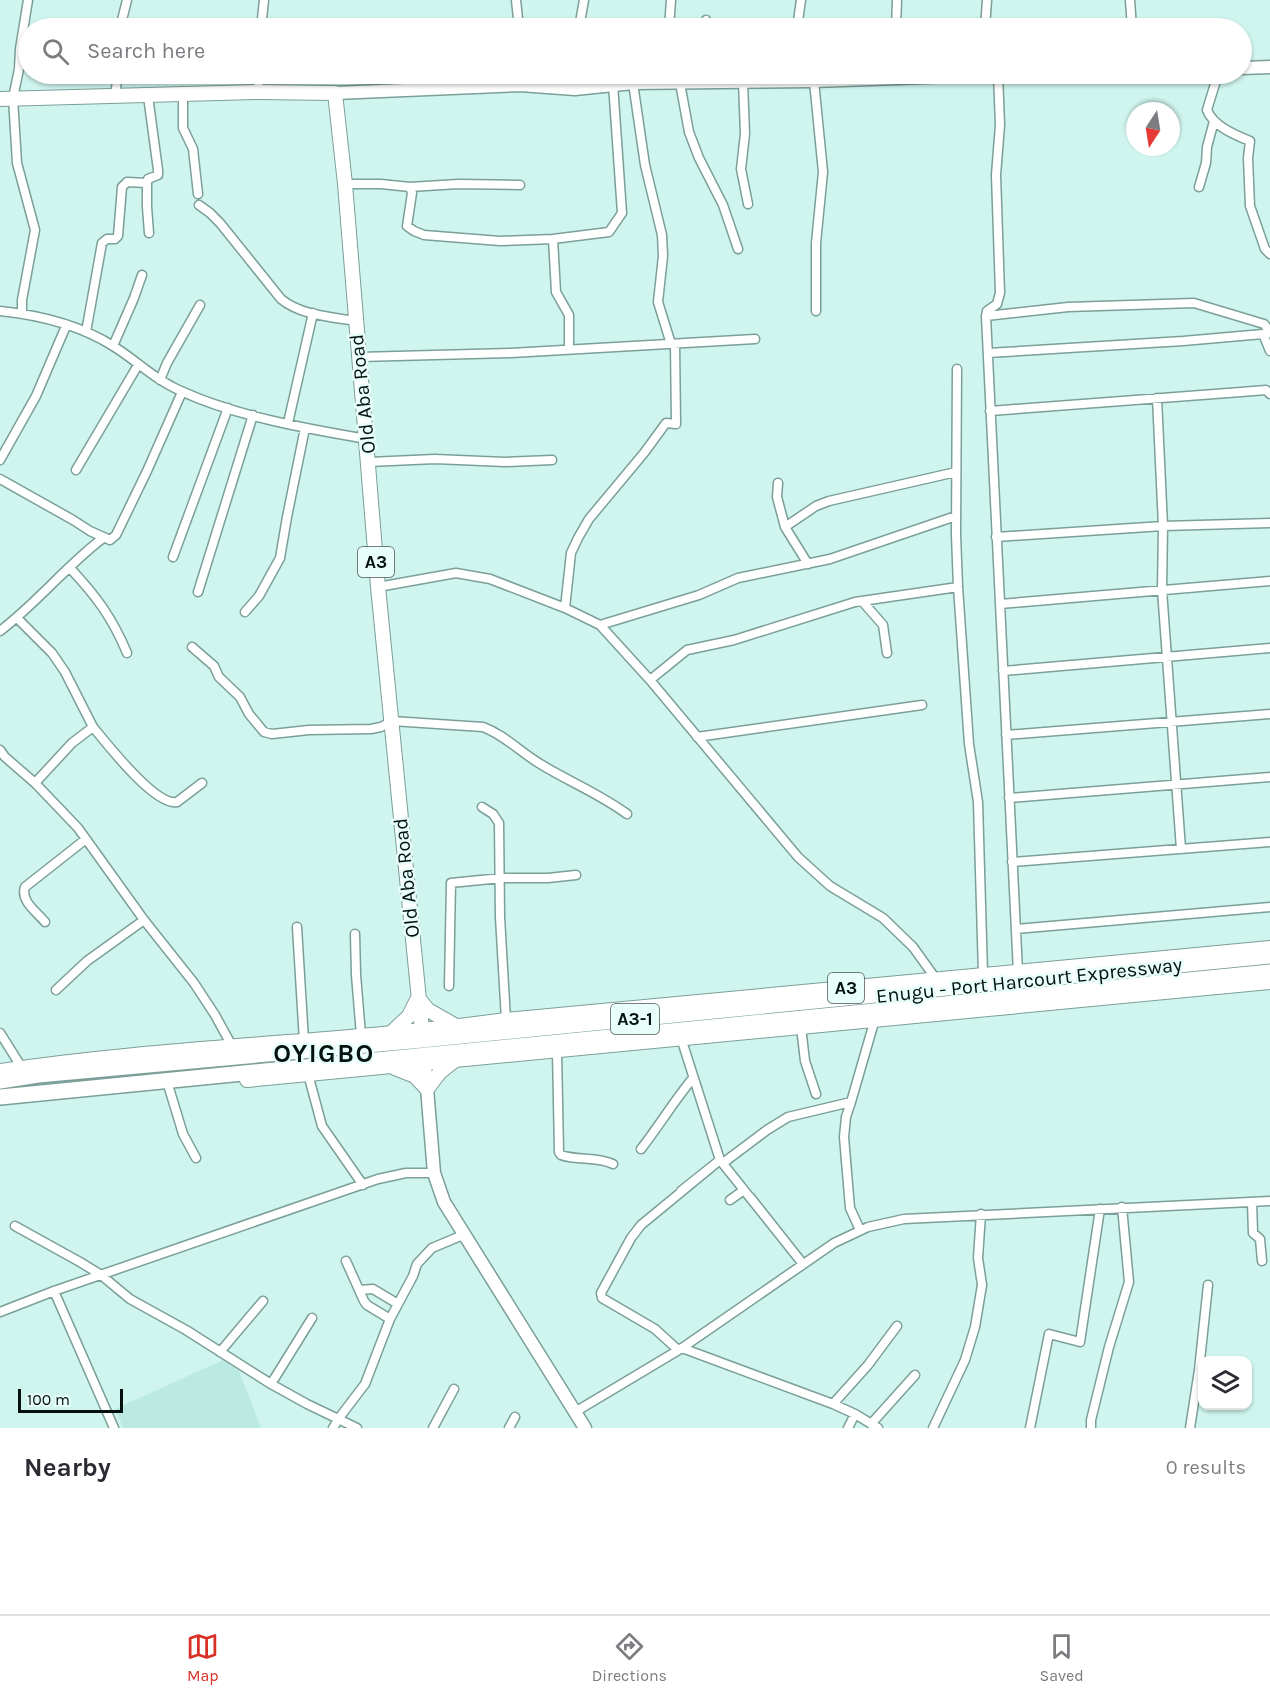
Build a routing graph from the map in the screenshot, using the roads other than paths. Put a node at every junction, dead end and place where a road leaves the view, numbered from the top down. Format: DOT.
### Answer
graph roads {
  1 [pos="28,0"];
  2 [pos="127,0"];
  3 [pos="264,0"];
  4 [pos="516,0"];
  5 [pos="584,0"];
  6 [pos="670,0"];
  7 [pos="801,0"];
  8 [pos="897,0"];
  9 [pos="987,0"];
  10 [pos="1130,0"];
  11 [pos="25,18"];
  12 [pos="122,18"];
  13 [pos="262,18"];
  14 [pos="518,18"];
  15 [pos="581,18"];
  16 [pos="669,18"];
  17 [pos="798,18"];
  18 [pos="896,18"];
  19 [pos="986,18"];
  20 [pos="1131,18"];
  21 [pos="1270,67"];
  22 [pos="1252,68"];
  23 [pos="18,73"];
  24 [pos="117,84"];
  25 [pos="258,84"];
  26 [pos="454,84"];
  27 [pos="548,84"];
  28 [pos="576,84"];
  29 [pos="606,84"];
  30 [pos="624,84"];
  31 [pos="625,84"];
  32 [pos="674,84"];
  33 [pos="742,84"];
  34 [pos="814,84"];
  35 [pos="998,84"];
  36 [pos="1215,84"];
  37 [pos="575,89"];
  38 [pos="258,92"];
  39 [pos="336,93"];
  40 [pos="183,94"];
  41 [pos="116,95"];
  42 [pos="147,96"];
  43 [pos="6,98"];
  44 [pos="1214,121"];
  45 [pos="147,183"];
  46 [pos="345,184"];
  47 [pos="520,185"];
  48 [pos="410,187"];
  49 [pos="1199,187"];
  50 [pos="198,194"];
  51 [pos="748,204"];
  52 [pos="199,205"];
  53 [pos="149,233"];
  54 [pos="553,239"];
  55 [pos="738,249"];
  56 [pos="1270,254"];
  57 [pos="142,275"];
  58 [pos="200,305"];
  59 [pos="0,311"];
  60 [pos="816,311"];
  61 [pos="22,313"];
  62 [pos="313,313"];
  63 [pos="986,316"];
  64 [pos="355,321"];
  65 [pos="66,326"];
  66 [pos="86,332"];
  67 [pos="1268,333"];
  68 [pos="755,339"];
  69 [pos="673,344"];
  70 [pos="113,346"];
  71 [pos="569,349"];
  72 [pos="1270,351"];
  73 [pos="988,353"];
  74 [pos="359,357"];
  75 [pos="138,365"];
  76 [pos="957,369"];
  77 [pos="160,380"];
  78 [pos="182,392"];
  79 [pos="1270,394"];
  80 [pos="1157,398"];
  81 [pos="228,408"];
  82 [pos="990,411"];
  83 [pos="253,415"];
  84 [pos="288,423"];
  85 [pos="305,428"];
  86 [pos="367,439"];
  87 [pos="0,460"];
  88 [pos="552,460"];
  89 [pos="369,462"];
  90 [pos="76,470"];
  91 [pos="956,472"];
  92 [pos="0,479"];
  93 [pos="778,483"];
  94 [pos="956,516"];
  95 [pos="1270,523"];
  96 [pos="1163,526"];
  97 [pos="785,527"];
  98 [pos="996,537"];
  99 [pos="103,538"];
  100 [pos="172,557"];
  101 [pos="808,564"];
  102 [pos="70,568"];
  103 [pos="1270,581"];
  104 [pos="378,587"];
  105 [pos="958,587"];
  106 [pos="1162,590"];
  107 [pos="198,592"];
  108 [pos="861,601"];
  109 [pos="1000,604"];
  110 [pos="565,608"];
  111 [pos="245,612"];
  112 [pos="17,618"];
  113 [pos="600,625"];
  114 [pos="0,631"];
  115 [pos="192,646"];
  116 [pos="1270,648"];
  117 [pos="886,652"];
  118 [pos="127,653"];
  119 [pos="1166,658"];
  120 [pos="1003,671"];
  121 [pos="650,680"];
  122 [pos="922,705"];
  123 [pos="1270,714"];
  124 [pos="392,721"];
  125 [pos="1172,721"];
  126 [pos="93,727"];
  127 [pos="1006,735"];
  128 [pos="697,737"];
  129 [pos="0,750"];
  130 [pos="1270,777"];
  131 [pos="35,783"];
  132 [pos="202,783"];
  133 [pos="1175,785"];
  134 [pos="1009,798"];
  135 [pos="482,807"];
  136 [pos="627,814"];
  137 [pos="86,839"];
  138 [pos="1270,842"];
  139 [pos="1181,849"];
  140 [pos="1012,862"];
  141 [pos="576,874"];
  142 [pos="501,878"];
  143 [pos="1270,907"];
  144 [pos="144,921"];
  145 [pos="45,922"];
  146 [pos="297,927"];
  147 [pos="1016,929"];
  148 [pos="355,934"];
  149 [pos="1270,948"];
  150 [pos="1270,956"];
  151 [pos="1201,963"];
  152 [pos="1018,972"];
  153 [pos="1270,972"];
  154 [pos="983,974"];
  155 [pos="936,979"];
  156 [pos="1203,979"];
  157 [pos="1270,982"];
  158 [pos="450,986"];
  159 [pos="56,990"];
  160 [pos="418,998"];
  161 [pos="875,1019"];
  162 [pos="506,1020"];
  163 [pos="458,1027"];
  164 [pos="801,1027"];
  165 [pos="422,1030"];
  166 [pos="0,1033"];
  167 [pos="391,1033"];
  168 [pos="361,1035"];
  169 [pos="681,1038"];
  170 [pos="303,1041"];
  171 [pos="232,1046"];
  172 [pos="557,1052"];
  173 [pos="454,1061"];
  174 [pos="101,1064"];
  175 [pos="424,1064"];
  176 [pos="394,1067"];
  177 [pos="22,1068"];
  178 [pos="0,1071"];
  179 [pos="308,1074"];
  180 [pos="693,1078"];
  181 [pos="0,1081"];
  182 [pos="169,1088"];
  183 [pos="427,1089"];
  184 [pos="816,1095"];
  185 [pos="0,1097"];
  186 [pos="851,1102"];
  187 [pos="0,1104"];
  188 [pos="641,1149"];
  189 [pos="196,1158"];
  190 [pos="722,1161"];
  191 [pos="613,1164"];
  192 [pos="434,1173"];
  193 [pos="363,1185"];
  194 [pos="747,1193"];
  195 [pos="730,1200"];
  196 [pos="1270,1201"];
  197 [pos="1252,1202"];
  198 [pos="1122,1207"];
  199 [pos="1100,1209"];
  200 [pos="981,1214"];
  201 [pos="15,1226"];
  202 [pos="860,1230"];
  203 [pos="463,1235"];
  204 [pos="346,1261"];
  205 [pos="1262,1262"];
  206 [pos="803,1264"];
  207 [pos="101,1275"];
  208 [pos="1208,1285"];
  209 [pos="359,1290"];
  210 [pos="54,1291"];
  211 [pos="263,1301"];
  212 [pos="398,1304"];
  213 [pos="0,1312"];
  214 [pos="312,1318"];
  215 [pos="390,1319"];
  216 [pos="897,1326"];
  217 [pos="679,1348"];
  218 [pos="220,1352"];
  219 [pos="915,1375"];
  220 [pos="271,1384"];
  221 [pos="454,1389"];
  222 [pos="833,1404"];
  223 [pos="575,1412"];
  224 [pos="855,1414"];
  225 [pos="515,1417"];
  226 [pos="339,1418"];
  227 [pos="874,1426"];
  228 [pos="114,1428"];
  229 [pos="333,1428"];
  230 [pos="357,1428"];
  231 [pos="433,1428"];
  232 [pos="509,1428"];
  233 [pos="585,1428"];
  234 [pos="848,1428"];
  235 [pos="933,1428"];
  236 [pos="1030,1428"];
  237 [pos="1091,1428"];
  238 [pos="1190,1428"];
  1 -- 11 [label="street"];
  2 -- 12 [label="street"];
  3 -- 13 [label="street"];
  4 -- 14 [label="street"];
  5 -- 15 [label="street"];
  6 -- 16 [label="street"];
  7 -- 17 [label="street"];
  8 -- 18 [label="street"];
  9 -- 19 [label="street"];
  10 -- 20 [label="street"];
  21 -- 22 [label="street"];
  23 -- 43 [label="street"];
  24 -- 41 [label="street"];
  25 -- 38 [label="street"];
  26 -- 39 [label="street"];
  27 -- 37 [label="street"];
  28 -- 37 [label="street"];
  29 -- 37 [label="street"];
  30 -- 54 [label="street"];
  31 -- 69 [label="street"];
  32 -- 55 [label="street"];
  33 -- 51 [label="street"];
  34 -- 60 [label="street"];
  35 -- 63 [label="street"];
  36 -- 44 [label="street"];
  38 -- 39 [label="main road"];
  38 -- 40 [label="main road"];
  39 -- 46 [label="main road, Old Aba Road / A3"];
  40 -- 42 [label="main road"];
  40 -- 50 [label="street"];
  41 -- 42 [label="main road"];
  41 -- 43 [label="main road"];
  42 -- 45 [label="street"];
  43 -- 61 [label="street"];
  44 -- 49 [label="street"];
  44 -- 56 [label="street"];
  45 -- 53 [label="street"];
  45 -- 66 [label="street"];
  46 -- 48 [label="street"];
  46 -- 64 [label="main road, Old Aba Road / A3"];
  47 -- 48 [label="street"];
  48 -- 54 [label="street"];
  52 -- 62 [label="street"];
  54 -- 71 [label="street"];
  57 -- 70 [label="street"];
  58 -- 77 [label="street"];
  59 -- 61 [label="street"];
  61 -- 65 [label="street"];
  62 -- 64 [label="street"];
  62 -- 84 [label="street"];
  63 -- 67 [label="street"];
  63 -- 73 [label="street"];
  64 -- 74 [label="main road, Old Aba Road / A3"];
  65 -- 66 [label="street"];
  65 -- 87 [label="street"];
  66 -- 70 [label="street"];
  67 -- 72 [label="street"];
  67 -- 73 [label="street"];
  68 -- 69 [label="street"];
  69 -- 71 [label="street"];
  69 -- 110 [label="street"];
  70 -- 75 [label="street"];
  71 -- 74 [label="street"];
  73 -- 82 [label="street"];
  74 -- 86 [label="main road, Old Aba Road / A3"];
  75 -- 77 [label="street"];
  75 -- 90 [label="street"];
  76 -- 91 [label="street"];
  77 -- 78 [label="street"];
  78 -- 81 [label="street"];
  78 -- 99 [label="street"];
  79 -- 80 [label="street"];
  80 -- 82 [label="street"];
  80 -- 96 [label="street"];
  81 -- 83 [label="street"];
  81 -- 100 [label="street"];
  82 -- 98 [label="street"];
  83 -- 84 [label="street"];
  83 -- 107 [label="street"];
  84 -- 85 [label="street"];
  85 -- 86 [label="street"];
  85 -- 111 [label="street"];
  86 -- 89 [label="main road, Old Aba Road / A3"];
  88 -- 89 [label="street"];
  89 -- 104 [label="main road, Old Aba Road / A3"];
  91 -- 94 [label="street"];
  91 -- 97 [label="street"];
  92 -- 99 [label="street"];
  93 -- 97 [label="street"];
  94 -- 101 [label="street"];
  94 -- 105 [label="street"];
  95 -- 96 [label="street"];
  96 -- 98 [label="street"];
  96 -- 106 [label="street"];
  97 -- 101 [label="street"];
  98 -- 109 [label="street"];
  99 -- 102 [label="street"];
  101 -- 113 [label="street"];
  102 -- 112 [label="street"];
  102 -- 118 [label="street"];
  103 -- 106 [label="street"];
  104 -- 110 [label="street"];
  104 -- 124 [label="main road, Old Aba Road / A3"];
  105 -- 108 [label="street"];
  105 -- 154 [label="street"];
  106 -- 109 [label="street"];
  106 -- 119 [label="street"];
  108 -- 117 [label="street"];
  108 -- 121 [label="street"];
  109 -- 120 [label="street"];
  110 -- 113 [label="street"];
  112 -- 114 [label="street"];
  112 -- 126 [label="street"];
  113 -- 121 [label="street"];
  115 -- 124 [label="street"];
  116 -- 119 [label="street"];
  119 -- 120 [label="street"];
  119 -- 125 [label="street"];
  120 -- 127 [label="street"];
  121 -- 128 [label="street"];
  122 -- 128 [label="street"];
  123 -- 125 [label="street"];
  124 -- 136 [label="street"];
  124 -- 160 [label="main road, Old Aba Road / A3"];
  125 -- 127 [label="street"];
  125 -- 133 [label="street"];
  126 -- 131 [label="street"];
  126 -- 132 [label="street"];
  127 -- 134 [label="street"];
  128 -- 155 [label="street"];
  129 -- 131 [label="street"];
  130 -- 133 [label="street"];
  131 -- 137 [label="street"];
  133 -- 134 [label="street"];
  133 -- 139 [label="street"];
  134 -- 140 [label="street"];
  135 -- 142 [label="street"];
  137 -- 144 [label="street"];
  137 -- 145 [label="street"];
  138 -- 139 [label="street"];
  139 -- 140 [label="street"];
  140 -- 147 [label="street"];
  141 -- 142 [label="street"];
  142 -- 158 [label="street"];
  142 -- 162 [label="street"];
  143 -- 147 [label="street"];
  144 -- 159 [label="street"];
  144 -- 171 [label="street"];
  146 -- 170 [label="street"];
  147 -- 152 [label="street"];
  148 -- 168 [label="street"];
  149 -- 152 [label="main road, Enugu - Port Harcourt Expressway / A3"];
  150 -- 151 [label="highway, Enugu - Port Harcourt Expressway / A3-1"];
  151 -- 156 [label="highway"];
  151 -- 174 [label="highway, Enugu - Port Harcourt Expressway / A3-1"];
  152 -- 154 [label="main road, Enugu - Port Harcourt Expressway / A3"];
  153 -- 156 [label="highway, Enugu - Port Harcourt Expressway / A3-1"];
  154 -- 155 [label="main road, Enugu - Port Harcourt Expressway / A3"];
  155 -- 162 [label="main road, Enugu - Port Harcourt Expressway / A3"];
  156 -- 185 [label="highway, Enugu - Port Harcourt Expressway / A3-1"];
  157 -- 161 [label="main road, Enugu - Port Harcourt Expressway / A3"];
  160 -- 163 [label="main road"];
  160 -- 165 [label="main road, Old Aba Road / A3"];
  160 -- 167 [label="main road"];
  161 -- 164 [label="main road, Enugu - Port Harcourt Expressway / A3"];
  161 -- 186 [label="street"];
  162 -- 163 [label="main road, Enugu - Port Harcourt Expressway / A3"];
  163 -- 165 [label="main road, Enugu - Port Harcourt Expressway / A3"];
  164 -- 169 [label="main road, Enugu - Port Harcourt Expressway / A3"];
  164 -- 184 [label="street"];
  165 -- 167 [label="main road, Enugu - Port Harcourt Expressway / A3-1"];
  166 -- 177 [label="street"];
  167 -- 168 [label="main road, Enugu - Port Harcourt Expressway / A3-1"];
  168 -- 170 [label="main road, Enugu - Port Harcourt Expressway / A3-1"];
  169 -- 172 [label="main road, Enugu - Port Harcourt Expressway / A3"];
  169 -- 180 [label="street"];
  170 -- 171 [label="main road, Enugu - Port Harcourt Expressway / A3-1"];
  171 -- 174 [label="main road, Enugu - Port Harcourt Expressway / A3-1"];
  172 -- 173 [label="main road, Enugu - Port Harcourt Expressway / A3"];
  172 -- 191 [label="street"];
  173 -- 175 [label="main road, Enugu - Port Harcourt Expressway / A3"];
  173 -- 183 [label="main road"];
  174 -- 177 [label="main road, Enugu - Port Harcourt Expressway / A3-1"];
  174 -- 181 [label="highway, Enugu - Port Harcourt Expressway / A3-1"];
  175 -- 176 [label="main road, Enugu - Port Harcourt Expressway"];
  175 -- 183 [label="street"];
  176 -- 179 [label="main road, Enugu - Port Harcourt Expressway"];
  176 -- 183 [label="main road"];
  177 -- 178 [label="main road, Enugu - Port Harcourt Expressway / A3-1"];
  179 -- 182 [label="main road, Enugu - Port Harcourt Expressway"];
  179 -- 193 [label="street"];
  180 -- 188 [label="street"];
  180 -- 190 [label="street"];
  182 -- 187 [label="main road, Enugu - Port Harcourt Expressway"];
  182 -- 189 [label="street"];
  183 -- 192 [label="street"];
  186 -- 190 [label="street"];
  186 -- 202 [label="street"];
  190 -- 194 [label="street"];
  190 -- 217 [label="street"];
  192 -- 193 [label="street"];
  192 -- 203 [label="street"];
  193 -- 207 [label="street"];
  194 -- 195 [label="street"];
  194 -- 206 [label="street"];
  196 -- 197 [label="street"];
  197 -- 198 [label="street"];
  197 -- 205 [label="street"];
  198 -- 199 [label="street"];
  198 -- 237 [label="street"];
  199 -- 200 [label="street"];
  199 -- 236 [label="street"];
  200 -- 202 [label="street"];
  200 -- 235 [label="street"];
  201 -- 207 [label="street"];
  202 -- 206 [label="street"];
  203 -- 212 [label="street"];
  203 -- 223 [label="street"];
  204 -- 209 [label="street"];
  206 -- 217 [label="street"];
  207 -- 210 [label="street"];
  207 -- 218 [label="street"];
  208 -- 238 [label="street"];
  209 -- 212 [label="street"];
  209 -- 215 [label="street"];
  210 -- 213 [label="street"];
  210 -- 228 [label="street"];
  211 -- 218 [label="street"];
  212 -- 215 [label="street"];
  214 -- 220 [label="street"];
  215 -- 226 [label="street"];
  216 -- 222 [label="street"];
  217 -- 222 [label="street"];
  217 -- 223 [label="street"];
  218 -- 220 [label="street"];
  219 -- 227 [label="street"];
  220 -- 226 [label="street"];
  221 -- 231 [label="street"];
  222 -- 224 [label="street"];
  223 -- 233 [label="street"];
  224 -- 227 [label="street"];
  224 -- 234 [label="street"];
  225 -- 232 [label="street"];
  226 -- 229 [label="street"];
  226 -- 230 [label="street"];
}
